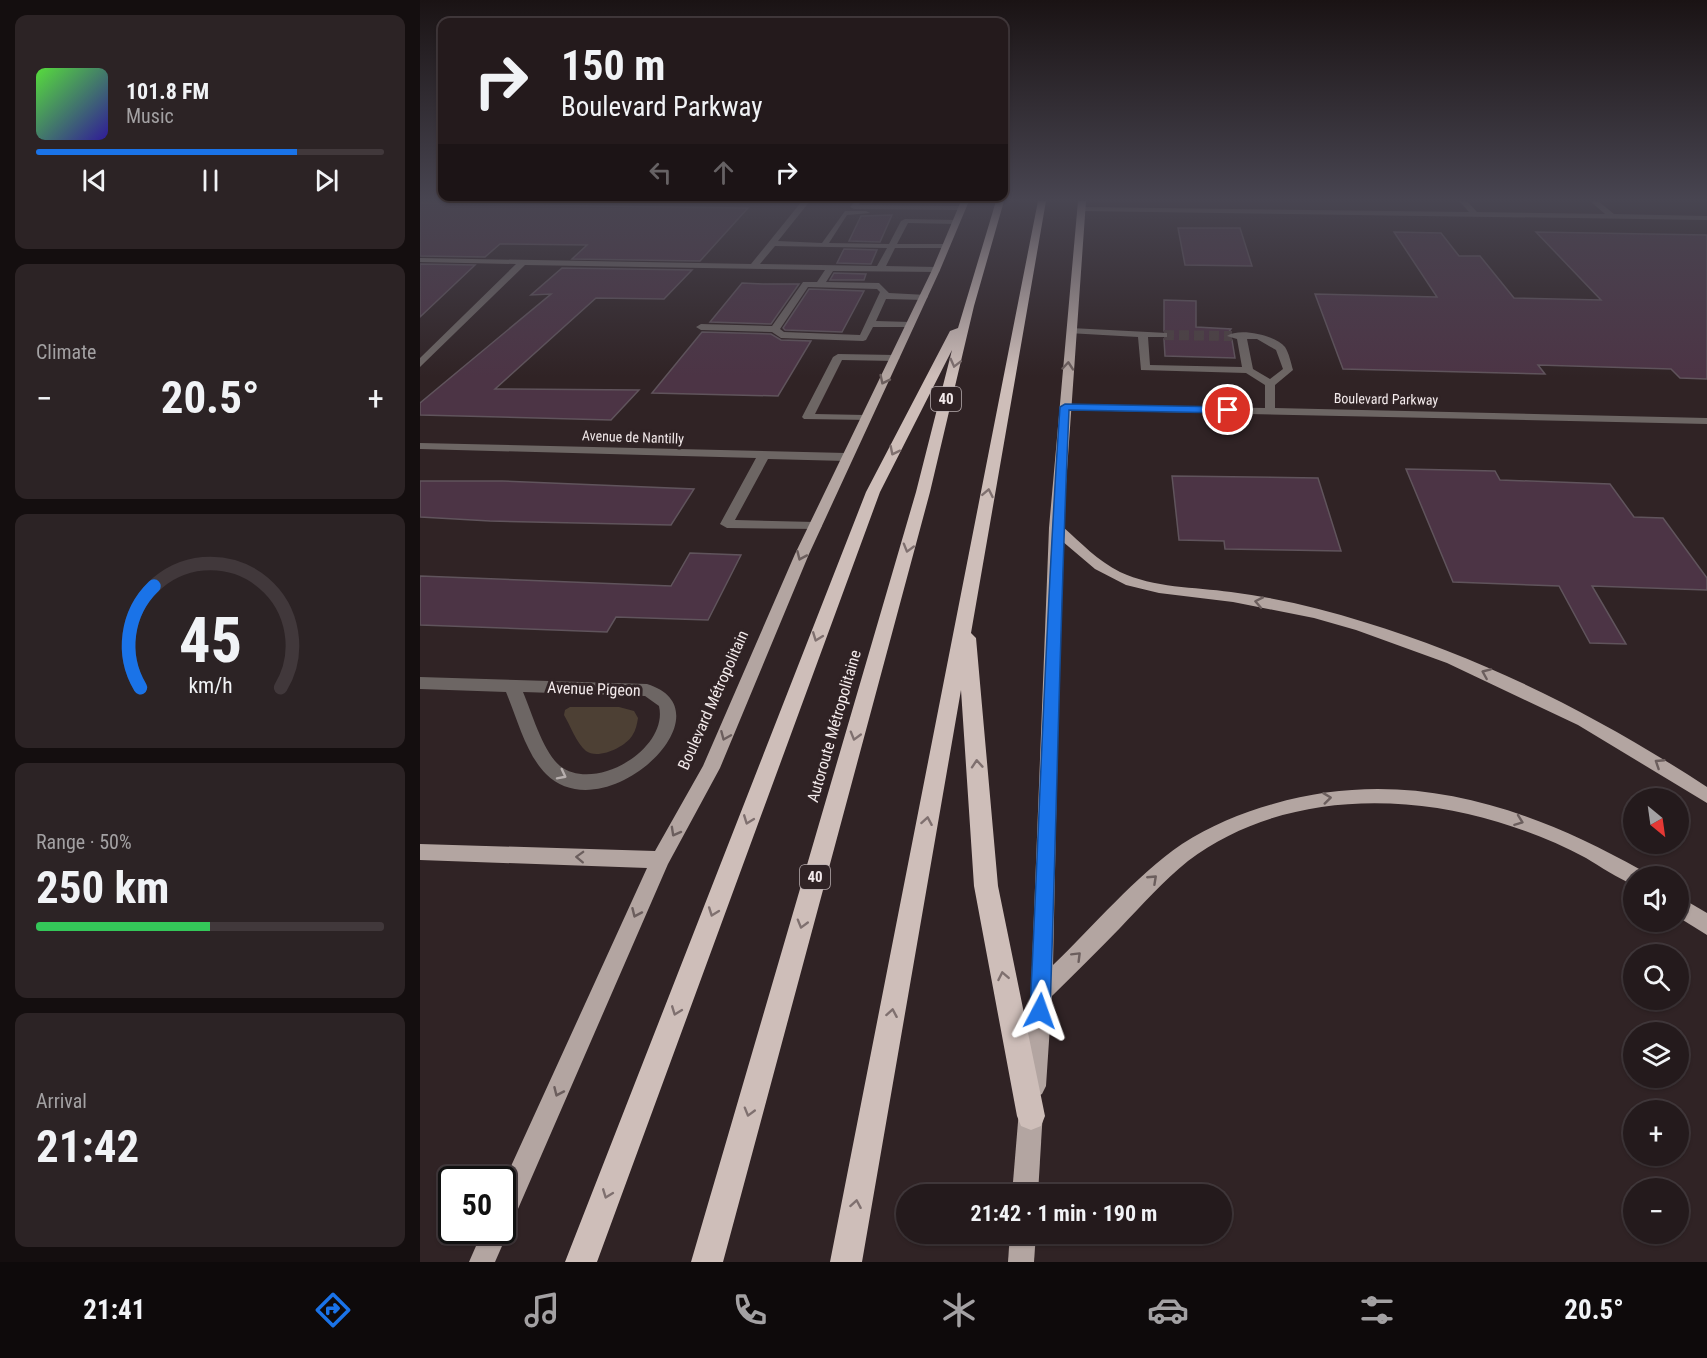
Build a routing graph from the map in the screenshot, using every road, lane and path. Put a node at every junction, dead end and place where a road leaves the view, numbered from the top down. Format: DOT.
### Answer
graph roads {
  1 [pos="828,259"];
  2 [pos="420,260"];
  3 [pos="759,260"];
  4 [pos="819,260"];
  5 [pos="833,260"];
  6 [pos="884,260"];
  7 [pos="940,260"];
  8 [pos="983,260"];
  9 [pos="1031,260"];
  10 [pos="1077,260"];
  11 [pos="523,262"];
  12 [pos="754,266"];
  13 [pos="880,268"];
  14 [pos="936,270"];
  15 [pos="820,285"];
  16 [pos="884,296"];
  17 [pos="924,297"];
  18 [pos="969,306"];
  19 [pos="870,324"];
  20 [pos="911,325"];
  21 [pos="701,327"];
  22 [pos="775,329"];
  23 [pos="1071,331"];
  24 [pos="1143,334"];
  25 [pos="1164,334"];
  26 [pos="895,358"];
  27 [pos="420,364"];
  28 [pos="1248,370"];
  29 [pos="1270,384"];
  30 [pos="1065,407"];
  31 [pos="1270,411"];
  32 [pos="865,418"];
  33 [pos="1707,421"];
  34 [pos="420,446"];
  35 [pos="763,456"];
  36 [pos="846,457"];
  37 [pos="815,526"];
  38 [pos="1056,528"];
  39 [pos="965,612"];
  40 [pos="420,683"];
  41 [pos="512,686"];
  42 [pos="1707,796"];
  43 [pos="420,852"];
  44 [pos="660,860"];
  45 [pos="1623,870"];
  46 [pos="1689,913"];
  47 [pos="1707,925"];
  48 [pos="1042,991"];
  49 [pos="1031,1116"];
  50 [pos="516,1184"];
  51 [pos="1026,1184"];
  52 [pos="490,1244"];
  53 [pos="1022,1244"];
  54 [pos="482,1262"];
  55 [pos="581,1262"];
  56 [pos="706,1262"];
  57 [pos="846,1262"];
  58 [pos="1021,1262"];
  1 -- 15 [label="street"];
  2 -- 11 [label="street"];
  3 -- 12 [label="street"];
  4 -- 12 [label="street"];
  5 -- 13 [label="street"];
  6 -- 13 [label="street"];
  7 -- 14 [label="main road, Boulevard Métropolitain"];
  8 -- 18 [label="highway, Autoroute Métropolitaine / 40"];
  39 -- 9 [label="highway, one-way"];
  10 -- 23 [label="main road"];
  11 -- 12 [label="street"];
  11 -- 27 [label="street"];
  13 -- 14 [label="street"];
  14 -- 17 [label="main road, Boulevard Métropolitain"];
  15 -- 16 [label="street"];
  15 -- 22 [label="street"];
  16 -- 17 [label="street"];
  16 -- 19 [label="street"];
  17 -- 20 [label="main road, Boulevard Métropolitain"];
  18 -- 55 [label="highway, one-way"];
  18 -- 56 [label="highway, Autoroute Métropolitaine / 40, one-way"];
  19 -- 20 [label="street"];
  19 -- 22 [label="street"];
  20 -- 26 [label="main road, Boulevard Métropolitain"];
  21 -- 22 [label="street"];
  23 -- 24 [label="street"];
  30 -- 23 [label="main road, one-way"];
  24 -- 25 [label="street"];
  24 -- 28 [label="street"];
  26 -- 32 [label="main road, Boulevard Métropolitain, one-way"];
  26 -- 32 [label="street"];
  28 -- 29 [label="street"];
  28 -- 29 [label="street"];
  29 -- 31 [label="street"];
  30 -- 31 [label="street, Boulevard Parkway"];
  30 -- 38 [label="main road"];
  31 -- 33 [label="street, Boulevard Parkway"];
  32 -- 36 [label="main road, Boulevard Métropolitain"];
  34 -- 35 [label="street, Avenue de Nantilly"];
  35 -- 36 [label="street, Avenue de Nantilly"];
  35 -- 37 [label="street"];
  36 -- 37 [label="main road, Boulevard Métropolitain"];
  37 -- 44 [label="main road, Boulevard Métropolitain, one-way"];
  42 -- 38 [label="main road, one-way"];
  38 -- 48 [label="main road"];
  49 -- 39 [label="highway, one-way"];
  57 -- 39 [label="highway, one-way"];
  40 -- 41 [label="street, Avenue Pigeon"];
  41 -- 41 [label="street, Avenue Pigeon, one-way"];
  44 -- 43 [label="main road, one-way"];
  44 -- 50 [label="main road, Boulevard Métropolitain, one-way"];
  48 -- 45 [label="main road, one-way"];
  46 -- 47 [label="main road"];
  48 -- 49 [label="main road"];
  49 -- 51 [label="main road"];
  52 -- 54 [label="main road"];
  53 -- 58 [label="main road"];
}
